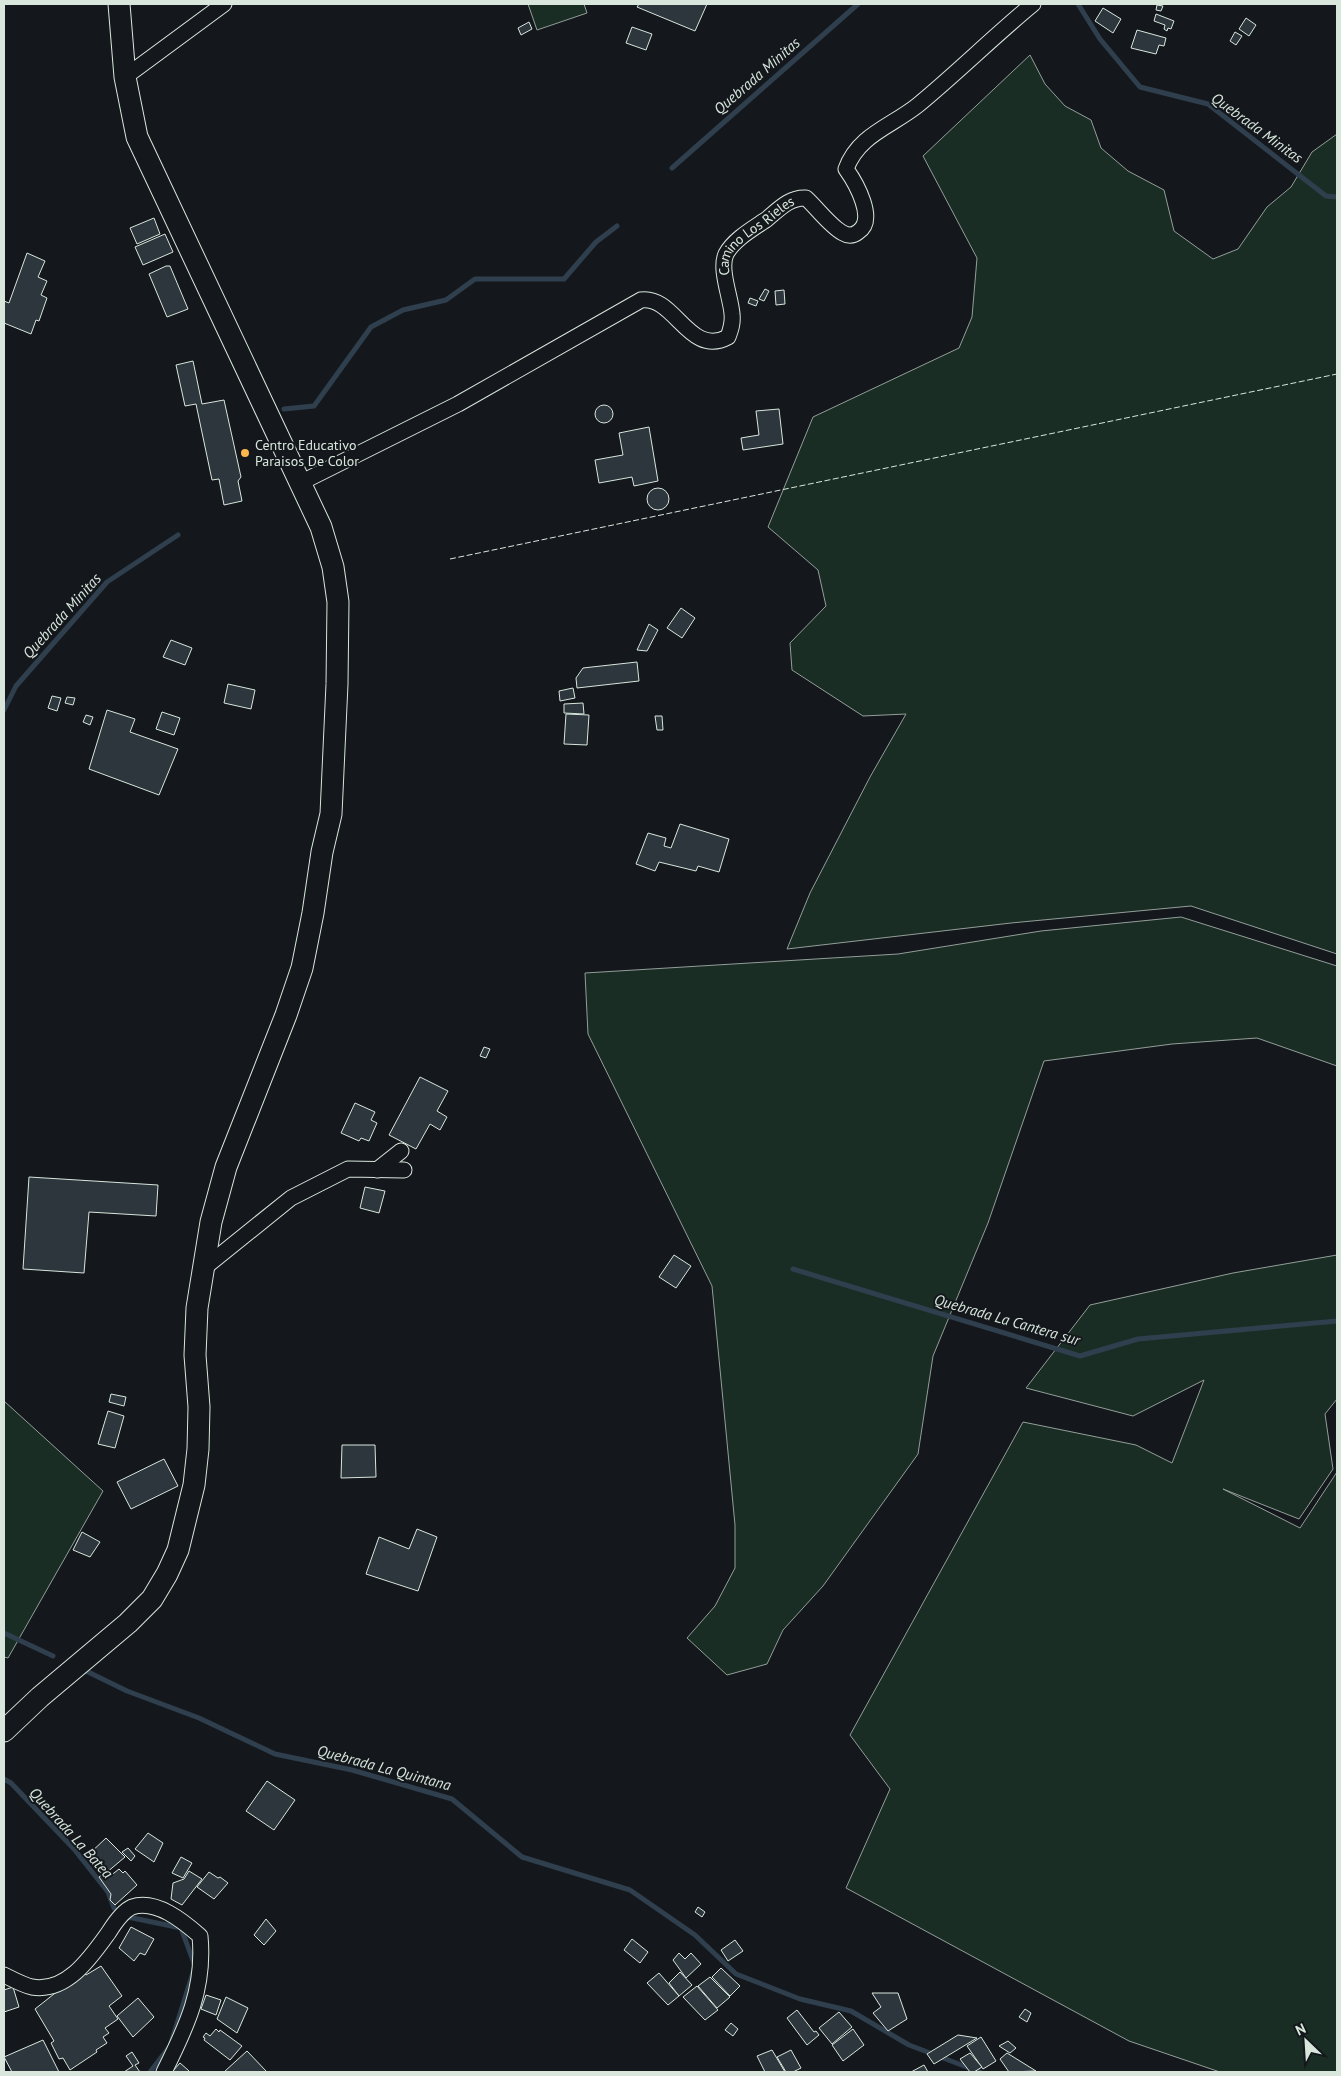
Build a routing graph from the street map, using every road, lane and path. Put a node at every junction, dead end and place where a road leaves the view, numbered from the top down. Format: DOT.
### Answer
graph roads {
  1 [pos="119,4"];
  2 [pos="224,4"];
  3 [pos="1033,4"];
  4 [pos="125,77"];
  5 [pos="300,483"];
  6 [pos="401,1151"];
  7 [pos="377,1170"];
  8 [pos="404,1170"];
  9 [pos="204,1268"];
  10 [pos="4,1731"];
  11 [pos="4,1975"];
  12 [pos="164,2072"];
  1 -- 4 [label="main road"];
  2 -- 4 [label="street"];
  3 -- 5 [label="street, Camino Los Rieles"];
  4 -- 5 [label="main road"];
  5 -- 9 [label="main road"];
  6 -- 7 [label="street"];
  7 -- 8 [label="street"];
  7 -- 9 [label="street"];
  9 -- 10 [label="main road"];
  11 -- 12 [label="street"];
}
